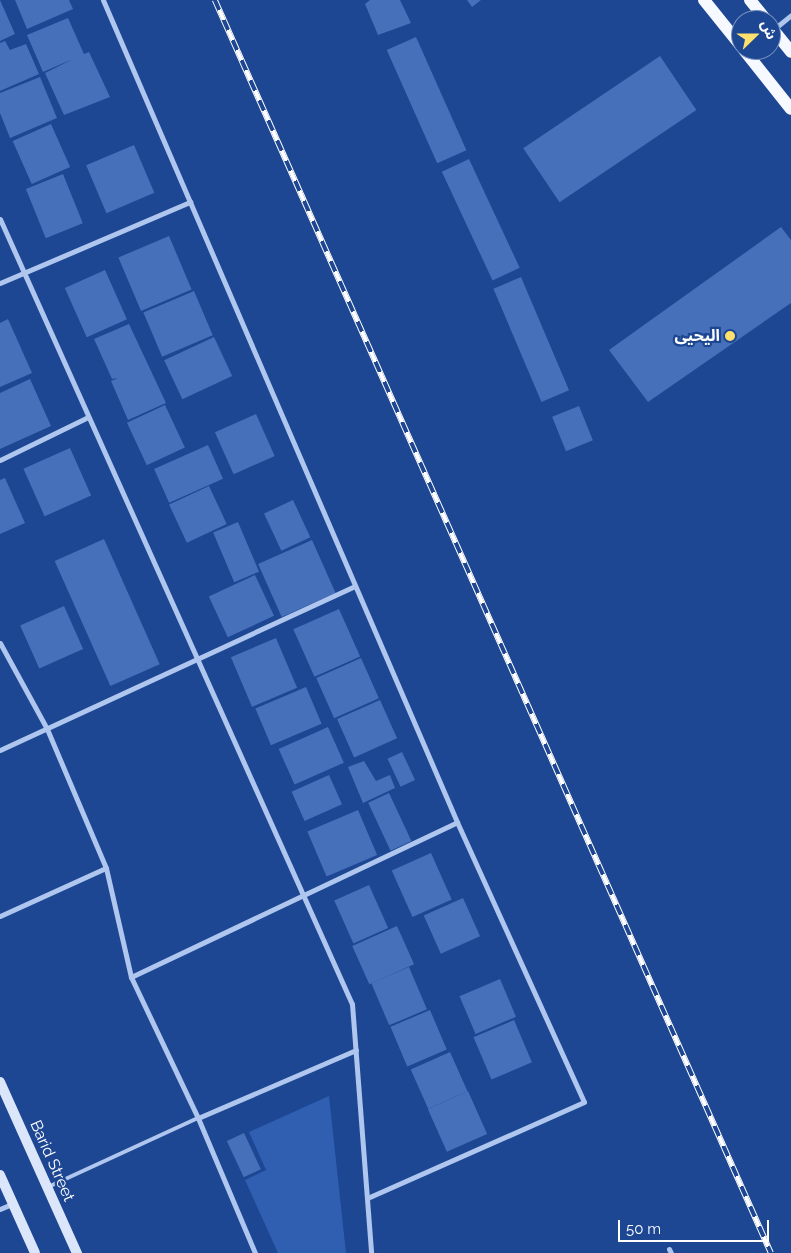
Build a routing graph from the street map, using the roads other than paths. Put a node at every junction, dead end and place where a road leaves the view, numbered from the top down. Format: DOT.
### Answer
graph roads {
  1 [pos="104,0"];
  2 [pos="704,0"];
  3 [pos="750,0"];
  4 [pos="758,10"];
  5 [pos="731,34"];
  6 [pos="781,39"];
  7 [pos="791,52"];
  8 [pos="752,60"];
  9 [pos="791,109"];
  10 [pos="190,202"];
  11 [pos="0,219"];
  12 [pos="24,273"];
  13 [pos="0,283"];
  14 [pos="88,417"];
  15 [pos="0,460"];
  16 [pos="356,586"];
  17 [pos="0,643"];
  18 [pos="196,657"];
  19 [pos="47,730"];
  20 [pos="0,750"];
  21 [pos="457,822"];
  22 [pos="106,868"];
  23 [pos="303,894"];
  24 [pos="0,916"];
  25 [pos="130,977"];
  26 [pos="356,1050"];
  27 [pos="0,1082"];
  28 [pos="198,1118"];
  29 [pos="0,1175"];
  30 [pos="48,1187"];
  31 [pos="367,1198"];
  32 [pos="13,1204"];
  33 [pos="0,1210"];
  34 [pos="35,1253"];
  35 [pos="77,1253"];
  36 [pos="255,1253"];
  37 [pos="371,1253"];
  1 -- 10 [label="street"];
  2 -- 5 [label="main road"];
  3 -- 4 [label="main road"];
  6 -- 7 [label="main road"];
  8 -- 9 [label="main road"];
  10 -- 12 [label="street"];
  10 -- 16 [label="street"];
  11 -- 12 [label="street"];
  12 -- 13 [label="street"];
  12 -- 14 [label="street"];
  14 -- 15 [label="street"];
  14 -- 18 [label="street"];
  16 -- 18 [label="street"];
  16 -- 21 [label="street"];
  17 -- 19 [label="street"];
  18 -- 19 [label="street"];
  18 -- 23 [label="street"];
  19 -- 20 [label="street"];
  19 -- 22 [label="street"];
  21 -- 23 [label="street"];
  21 -- 31 [label="street"];
  22 -- 24 [label="street"];
  22 -- 25 [label="street"];
  23 -- 25 [label="street"];
  23 -- 26 [label="street"];
  25 -- 28 [label="street"];
  26 -- 28 [label="street"];
  26 -- 31 [label="street"];
  27 -- 30 [label="main road, Barid Street"];
  28 -- 30 [label="lane"];
  28 -- 36 [label="street"];
  29 -- 32 [label="main road"];
  30 -- 35 [label="main road, Barid Street"];
  31 -- 37 [label="street"];
  32 -- 33 [label="street"];
  32 -- 34 [label="main road"];
}
